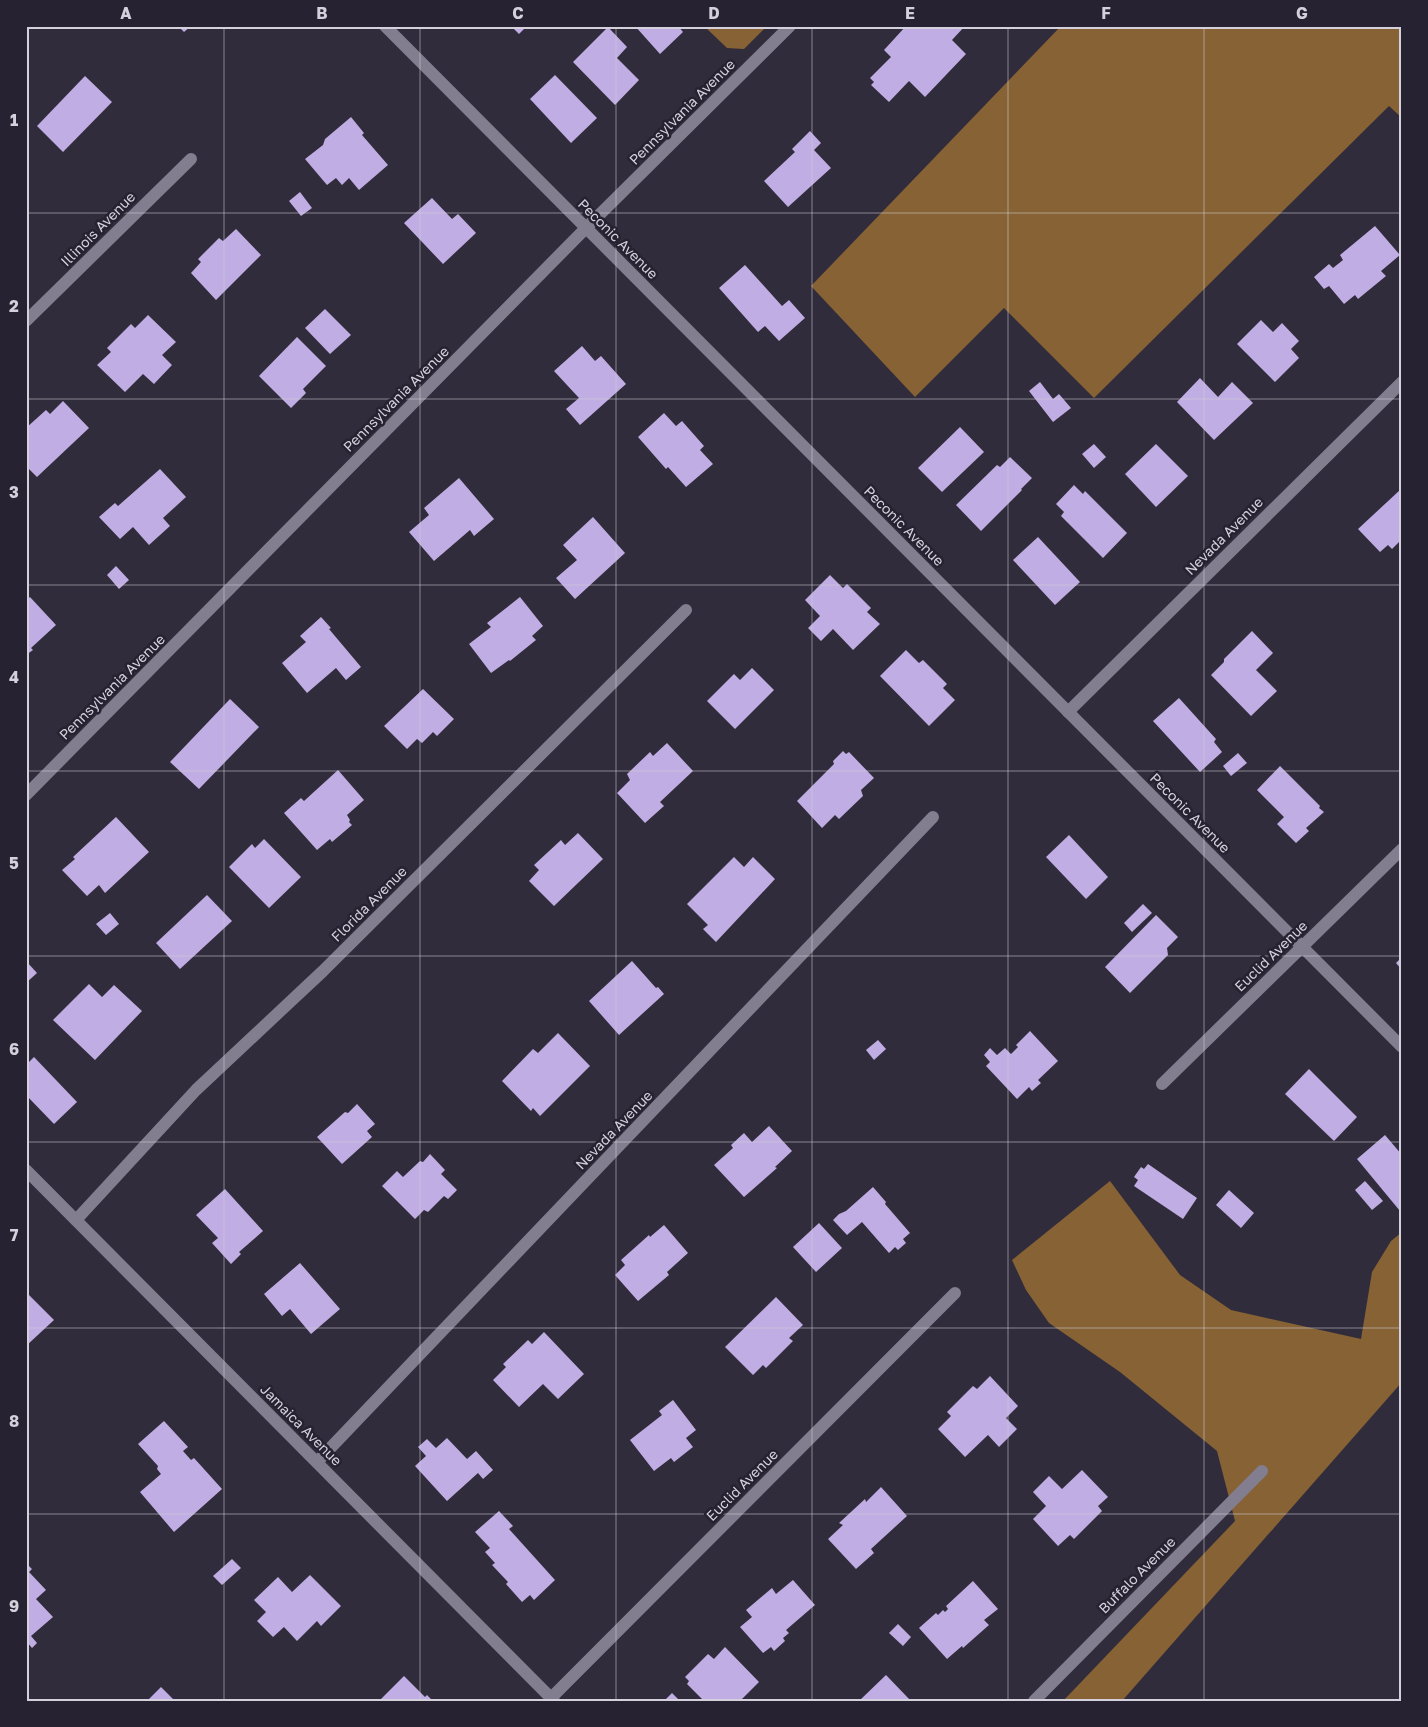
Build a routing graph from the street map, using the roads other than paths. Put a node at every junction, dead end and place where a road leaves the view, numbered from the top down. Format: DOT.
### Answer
graph roads {
  1 [pos="385,26"];
  2 [pos="790,26"];
  3 [pos="190,159"];
  4 [pos="586,228"];
  5 [pos="26,321"];
  6 [pos="1402,382"];
  7 [pos="686,610"];
  8 [pos="1068,712"];
  9 [pos="26,795"];
  10 [pos="933,818"];
  11 [pos="1402,849"];
  12 [pos="1302,947"];
  13 [pos="1402,1047"];
  14 [pos="1162,1084"];
  15 [pos="26,1170"];
  16 [pos="76,1220"];
  17 [pos="955,1293"];
  18 [pos="317,1462"];
  19 [pos="1262,1471"];
  20 [pos="552,1699"];
  21 [pos="1034,1701"];
  1 -- 4 [label="street, Peconic Avenue"];
  2 -- 4 [label="street, Pennsylvania Avenue"];
  3 -- 5 [label="street, Illinois Avenue"];
  4 -- 8 [label="street, Peconic Avenue"];
  4 -- 9 [label="street, Pennsylvania Avenue"];
  6 -- 8 [label="street, Nevada Avenue"];
  7 -- 16 [label="street, Florida Avenue"];
  8 -- 12 [label="street, Peconic Avenue"];
  10 -- 18 [label="street, Nevada Avenue"];
  11 -- 12 [label="street, Euclid Avenue"];
  12 -- 13 [label="street, Peconic Avenue"];
  12 -- 14 [label="street, Euclid Avenue"];
  15 -- 16 [label="street, Jamaica Avenue"];
  16 -- 18 [label="street, Jamaica Avenue"];
  17 -- 20 [label="street, Euclid Avenue"];
  18 -- 20 [label="street, Jamaica Avenue"];
  19 -- 21 [label="street, Buffalo Avenue"];
}
